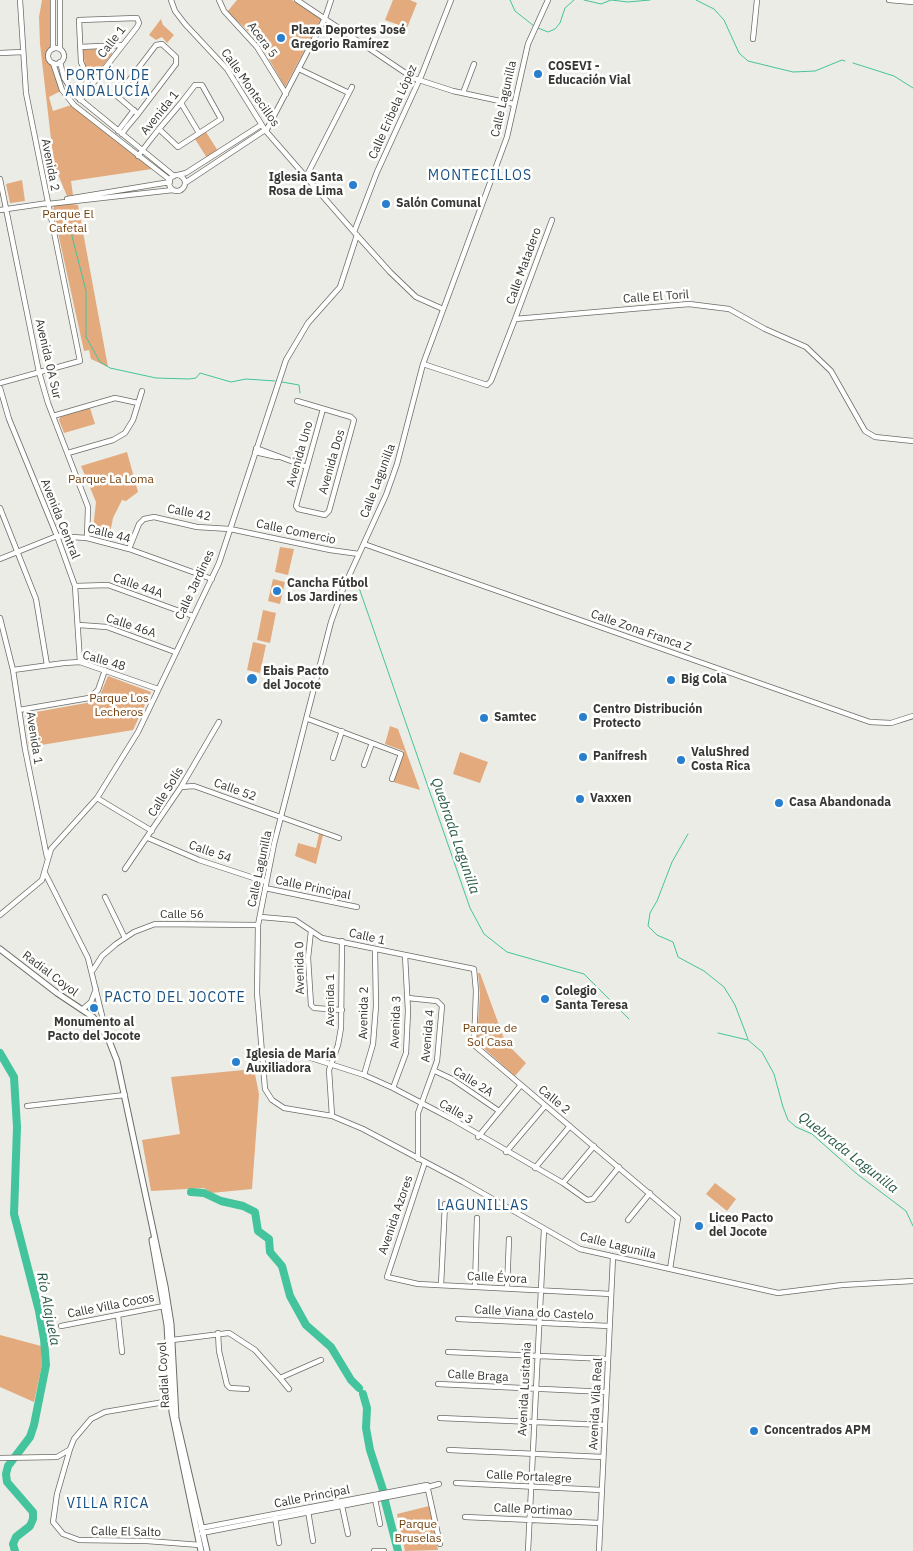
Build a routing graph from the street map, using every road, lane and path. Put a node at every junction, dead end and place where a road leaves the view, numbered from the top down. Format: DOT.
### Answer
graph roads {
  1 [pos="20,0"];
  2 [pos="53,0"];
  3 [pos="60,0"];
  4 [pos="171,0"];
  5 [pos="219,0"];
  6 [pos="297,0"];
  7 [pos="331,0"];
  8 [pos="451,0"];
  9 [pos="548,0"];
  10 [pos="757,0"];
  11 [pos="889,0"];
  12 [pos="913,2"];
  13 [pos="325,18"];
  14 [pos="53,21"];
  15 [pos="60,21"];
  16 [pos="754,39"];
  17 [pos="122,45"];
  18 [pos="80,47"];
  19 [pos="52,49"];
  20 [pos="60,49"];
  21 [pos="23,52"];
  22 [pos="0,53"];
  23 [pos="60,62"];
  24 [pos="53,63"];
  25 [pos="474,64"];
  26 [pos="299,68"];
  27 [pos="95,77"];
  28 [pos="419,80"];
  29 [pos="352,87"];
  30 [pos="349,93"];
  31 [pos="463,93"];
  32 [pos="286,94"];
  33 [pos="76,96"];
  34 [pos="80,100"];
  35 [pos="181,103"];
  36 [pos="514,104"];
  37 [pos="136,112"];
  38 [pos="100,116"];
  39 [pos="96,123"];
  40 [pos="261,125"];
  41 [pos="159,129"];
  42 [pos="265,130"];
  43 [pos="120,133"];
  44 [pos="199,133"];
  45 [pos="143,151"];
  46 [pos="138,156"];
  47 [pos="306,177"];
  48 [pos="173,178"];
  49 [pos="0,179"];
  50 [pos="185,183"];
  51 [pos="174,190"];
  52 [pos="48,203"];
  53 [pos="6,209"];
  54 [pos="0,210"];
  55 [pos="552,220"];
  56 [pos="355,233"];
  57 [pos="443,309"];
  58 [pos="515,319"];
  59 [pos="423,364"];
  60 [pos="39,372"];
  61 [pos="0,382"];
  62 [pos="0,388"];
  63 [pos="142,391"];
  64 [pos="297,401"];
  65 [pos="138,403"];
  66 [pos="324,409"];
  67 [pos="53,416"];
  68 [pos="913,441"];
  69 [pos="255,450"];
  70 [pos="68,453"];
  71 [pos="307,467"];
  72 [pos="296,504"];
  73 [pos="0,508"];
  74 [pos="230,529"];
  75 [pos="57,536"];
  76 [pos="87,538"];
  77 [pos="364,544"];
  78 [pos="129,549"];
  79 [pos="18,551"];
  80 [pos="358,554"];
  81 [pos="0,558"];
  82 [pos="212,580"];
  83 [pos="75,586"];
  84 [pos="193,616"];
  85 [pos="0,618"];
  86 [pos="79,625"];
  87 [pos="175,652"];
  88 [pos="80,662"];
  89 [pos="47,665"];
  90 [pos="14,670"];
  91 [pos="105,670"];
  92 [pos="158,689"];
  93 [pos="19,710"];
  94 [pos="913,716"];
  95 [pos="308,719"];
  96 [pos="219,722"];
  97 [pos="342,731"];
  98 [pos="372,743"];
  99 [pos="333,758"];
  100 [pos="364,765"];
  101 [pos="392,779"];
  102 [pos="181,787"];
  103 [pos="97,798"];
  104 [pos="282,818"];
  105 [pos="152,831"];
  106 [pos="44,838"];
  107 [pos="148,838"];
  108 [pos="339,838"];
  109 [pos="58,842"];
  110 [pos="47,862"];
  111 [pos="125,869"];
  112 [pos="45,873"];
  113 [pos="266,882"];
  114 [pos="266,888"];
  115 [pos="105,897"];
  116 [pos="357,907"];
  117 [pos="0,915"];
  118 [pos="260,918"];
  119 [pos="258,925"];
  120 [pos="310,931"];
  121 [pos="125,938"];
  122 [pos="342,941"];
  123 [pos="0,949"];
  124 [pos="374,950"];
  125 [pos="406,955"];
  126 [pos="93,970"];
  127 [pos="96,988"];
  128 [pos="408,998"];
  129 [pos="82,1009"];
  130 [pos="342,1010"];
  131 [pos="90,1015"];
  132 [pos="105,1029"];
  133 [pos="108,1038"];
  134 [pos="476,1048"];
  135 [pos="305,1056"];
  136 [pos="330,1065"];
  137 [pos="435,1071"];
  138 [pos="364,1075"];
  139 [pos="120,1076"];
  140 [pos="521,1085"];
  141 [pos="392,1088"];
  142 [pos="125,1095"];
  143 [pos="422,1104"];
  144 [pos="27,1106"];
  145 [pos="545,1106"];
  146 [pos="499,1111"];
  147 [pos="332,1116"];
  148 [pos="570,1126"];
  149 [pos="478,1137"];
  150 [pos="594,1146"];
  151 [pos="506,1152"];
  152 [pos="418,1159"];
  153 [pos="425,1162"];
  154 [pos="619,1167"];
  155 [pos="535,1168"];
  156 [pos="563,1184"];
  157 [pos="650,1193"];
  158 [pos="445,1204"];
  159 [pos="477,1218"];
  160 [pos="628,1220"];
  161 [pos="544,1229"];
  162 [pos="509,1239"];
  163 [pos="613,1257"];
  164 [pos="670,1269"];
  165 [pos="386,1274"];
  166 [pos="913,1281"];
  167 [pos="441,1285"];
  168 [pos="475,1287"];
  169 [pos="507,1288"];
  170 [pos="541,1290"];
  171 [pos="611,1294"];
  172 [pos="167,1305"];
  173 [pos="118,1315"];
  174 [pos="458,1319"];
  175 [pos="538,1323"];
  176 [pos="61,1326"];
  177 [pos="609,1326"];
  178 [pos="218,1333"];
  179 [pos="170,1340"];
  180 [pos="169,1349"];
  181 [pos="122,1352"];
  182 [pos="448,1352"];
  183 [pos="536,1356"];
  184 [pos="608,1359"];
  185 [pos="321,1360"];
  186 [pos="173,1368"];
  187 [pos="169,1375"];
  188 [pos="280,1378"];
  189 [pos="174,1384"];
  190 [pos="438,1384"];
  191 [pos="289,1388"];
  192 [pos="247,1389"];
  193 [pos="535,1389"];
  194 [pos="606,1392"];
  195 [pos="170,1401"];
  196 [pos="176,1418"];
  197 [pos="440,1418"];
  198 [pos="534,1422"];
  199 [pos="605,1424"];
  200 [pos="70,1449"];
  201 [pos="449,1450"];
  202 [pos="532,1455"];
  203 [pos="56,1457"];
  204 [pos="603,1457"];
  205 [pos="3,1458"];
  206 [pos="63,1468"];
  207 [pos="185,1468"];
  208 [pos="439,1484"];
  209 [pos="456,1484"];
  210 [pos="428,1487"];
  211 [pos="530,1487"];
  212 [pos="602,1490"];
  213 [pos="375,1498"];
  214 [pos="341,1505"];
  215 [pos="192,1510"];
  216 [pos="308,1511"];
  217 [pos="275,1517"];
  218 [pos="466,1517"];
  219 [pos="529,1520"];
  220 [pos="600,1523"];
  221 [pos="380,1524"];
  222 [pos="202,1530"];
  223 [pos="348,1534"];
  224 [pos="313,1542"];
  225 [pos="279,1543"];
  226 [pos="440,1544"];
  227 [pos="200,1548"];
  228 [pos="207,1551"];
  229 [pos="374,1551"];
  230 [pos="384,1551"];
  231 [pos="528,1551"];
  232 [pos="599,1551"];
  1 -- 21 [label="street, Avenida 2"];
  2 -- 14 [label="street"];
  3 -- 15 [label="street"];
  4 -- 40 [label="street, Calle Montecillos"];
  5 -- 32 [label="street, Acera 5"];
  6 -- 13 [label="street"];
  7 -- 13 [label="street"];
  8 -- 28 [label="street, Calle Eribela López"];
  9 -- 36 [label="street, Calle Lagunilla"];
  10 -- 16 [label="street"];
  11 -- 12 [label="street"];
  13 -- 26 [label="street"];
  13 -- 28 [label="street"];
  14 -- 15 [label="street"];
  14 -- 19 [label="street"];
  15 -- 20 [label="street"];
  17 -- 18 [label="street"];
  17 -- 18 [label="street, Calle 1"];
  17 -- 27 [label="street, Calle 1"];
  18 -- 27 [label="street"];
  19 -- 20 [label="street"];
  19 -- 24 [label="street"];
  20 -- 23 [label="street"];
  21 -- 22 [label="street"];
  21 -- 52 [label="street, Avenida 2"];
  23 -- 24 [label="street"];
  23 -- 33 [label="street"];
  24 -- 39 [label="street"];
  25 -- 31 [label="street"];
  26 -- 30 [label="street"];
  26 -- 32 [label="street"];
  27 -- 33 [label="street, Calle 1"];
  27 -- 34 [label="street, Calle 1"];
  28 -- 31 [label="street"];
  28 -- 56 [label="street, Calle Eribela López"];
  29 -- 30 [label="street"];
  30 -- 47 [label="street"];
  31 -- 36 [label="street"];
  32 -- 42 [label="street"];
  33 -- 34 [label="street"];
  34 -- 38 [label="street"];
  35 -- 41 [label="street, Avenida 1"];
  35 -- 44 [label="street"];
  35 -- 44 [label="street, Avenida 1"];
  36 -- 57 [label="street, Calle Lagunilla"];
  37 -- 37 [label="street, Avenida 1"];
  37 -- 43 [label="street"];
  38 -- 39 [label="street"];
  38 -- 43 [label="street"];
  39 -- 46 [label="street"];
  40 -- 42 [label="street, Calle Montecillos"];
  40 -- 48 [label="street"];
  41 -- 44 [label="street"];
  41 -- 45 [label="street, Avenida 1"];
  42 -- 47 [label="street, Calle Montecillos"];
  42 -- 50 [label="street"];
  43 -- 45 [label="street"];
  45 -- 46 [label="street, Avenida 1"];
  45 -- 48 [label="street"];
  46 -- 48 [label="street"];
  47 -- 56 [label="street, Calle Montecillos"];
  48 -- 50 [label="street"];
  48 -- 51 [label="street"];
  48 -- 52 [label="street"];
  49 -- 53 [label="street, Avenida 0A Sur"];
  50 -- 51 [label="street"];
  51 -- 52 [label="street"];
  52 -- 53 [label="street"];
  52 -- 60 [label="street, Avenida 2"];
  53 -- 54 [label="street"];
  53 -- 60 [label="street, Avenida 0A Sur"];
  55 -- 58 [label="street, Calle Matadero"];
  56 -- 57 [label="street, Calle Montecillos"];
  56 -- 69 [label="street, Calle Jardines"];
  57 -- 59 [label="street, Calle Lagunilla"];
  58 -- 59 [label="street"];
  58 -- 68 [label="street, Calle El Toril"];
  59 -- 77 [label="street, Calle Lagunilla"];
  60 -- 61 [label="street"];
  60 -- 67 [label="street, Avenida 0A Sur"];
  62 -- 75 [label="street, Avenida Central"];
  63 -- 65 [label="street"];
  64 -- 66 [label="street"];
  65 -- 67 [label="street"];
  65 -- 70 [label="street"];
  66 -- 71 [label="street, Avenida Uno"];
  66 -- 72 [label="street, Avenida Dos"];
  67 -- 70 [label="street, Avenida 0A Sur"];
  69 -- 71 [label="street"];
  69 -- 74 [label="street, Calle Jardines"];
  70 -- 76 [label="street, Avenida 0A Sur"];
  71 -- 72 [label="street, Avenida Uno"];
  73 -- 79 [label="street"];
  74 -- 78 [label="street, Calle 42"];
  74 -- 80 [label="street, Calle Comercio"];
  74 -- 82 [label="street, Calle Jardines"];
  75 -- 76 [label="street, Calle 44"];
  75 -- 79 [label="street, Calle 44"];
  75 -- 83 [label="street, Avenida Central"];
  76 -- 78 [label="street, Calle 44"];
  77 -- 80 [label="street, Calle Lagunilla"];
  77 -- 94 [label="street, Calle Zona Franca Z"];
  78 -- 82 [label="street, Calle 44"];
  79 -- 81 [label="street, Calle 44"];
  79 -- 89 [label="street"];
  80 -- 95 [label="street, Calle Lagunilla"];
  82 -- 84 [label="street, Calle Jardines"];
  83 -- 84 [label="street, Calle 44A"];
  83 -- 86 [label="street, Avenida Central"];
  84 -- 87 [label="street, Calle Jardines"];
  85 -- 90 [label="street, Avenida 1"];
  86 -- 87 [label="street, Calle 46A"];
  86 -- 88 [label="street, Avenida Central"];
  87 -- 92 [label="street, Calle Jardines"];
  88 -- 89 [label="street, Calle 48"];
  88 -- 91 [label="street, Calle 48"];
  89 -- 90 [label="street, Calle 48"];
  90 -- 93 [label="street, Avenida 1"];
  91 -- 92 [label="street, Calle 48"];
  91 -- 93 [label="street"];
  92 -- 103 [label="street, Calle Jardines"];
  93 -- 106 [label="street, Avenida 1"];
  95 -- 97 [label="street"];
  95 -- 104 [label="street, Calle Lagunilla"];
  96 -- 102 [label="street, Calle Solís"];
  97 -- 98 [label="street"];
  97 -- 99 [label="street"];
  98 -- 100 [label="street"];
  98 -- 101 [label="street"];
  102 -- 104 [label="street, Calle 52"];
  102 -- 105 [label="street, Calle Solís"];
  103 -- 105 [label="street"];
  103 -- 109 [label="street, Calle Jardines"];
  104 -- 108 [label="street"];
  104 -- 113 [label="street, Calle Lagunilla"];
  105 -- 107 [label="street, Calle Solís"];
  106 -- 109 [label="street"];
  106 -- 110 [label="street, Avenida 1"];
  107 -- 111 [label="street, Calle Solís"];
  107 -- 113 [label="street, Calle 54"];
  109 -- 110 [label="street, Calle Jardines"];
  110 -- 112 [label="street, Calle Jardines"];
  112 -- 117 [label="street"];
  112 -- 126 [label="street"];
  113 -- 114 [label="street, Calle Lagunilla"];
  114 -- 116 [label="street, Calle Principal"];
  114 -- 118 [label="street, Calle Lagunilla"];
  115 -- 121 [label="street"];
  118 -- 119 [label="street, Calle Lagunilla"];
  118 -- 120 [label="street, Calle 1"];
  119 -- 121 [label="street, Calle 56"];
  119 -- 147 [label="street, Calle Lagunilla"];
  120 -- 122 [label="street, Calle 1"];
  120 -- 130 [label="street, Avenida 0"];
  121 -- 126 [label="street, Calle 56"];
  122 -- 124 [label="street, Calle 1"];
  122 -- 130 [label="street, Avenida 1"];
  123 -- 129 [label="street, Radial Coyol"];
  124 -- 125 [label="street, Calle 1"];
  124 -- 138 [label="street, Avenida 2"];
  125 -- 128 [label="street, Avenida 3"];
  125 -- 134 [label="street, Calle 1"];
  126 -- 127 [label="street"];
  127 -- 129 [label="street"];
  127 -- 132 [label="street"];
  128 -- 137 [label="street, Avenida 4"];
  128 -- 141 [label="street, Avenida 3"];
  129 -- 131 [label="street, Radial Coyol"];
  130 -- 136 [label="street, Avenida 1"];
  131 -- 132 [label="street, Radial Coyol"];
  131 -- 133 [label="street, Radial Coyol"];
  132 -- 133 [label="street"];
  132 -- 139 [label="street, Radial Coyol"];
  133 -- 139 [label="street, Radial Coyol"];
  134 -- 140 [label="street, Calle 2"];
  135 -- 136 [label="street, Calle 3"];
  136 -- 138 [label="street, Calle 3"];
  136 -- 147 [label="street, Avenida 1"];
  137 -- 143 [label="street, Avenida 4"];
  137 -- 146 [label="street, Calle 2A"];
  138 -- 141 [label="street, Calle 3"];
  139 -- 142 [label="street, Radial Coyol"];
  140 -- 145 [label="street, Calle 2"];
  140 -- 146 [label="street"];
  141 -- 143 [label="street, Calle 3"];
  142 -- 144 [label="street"];
  142 -- 172 [label="street, Radial Coyol"];
  143 -- 149 [label="street, Calle 3"];
  143 -- 152 [label="street, Avenida 4"];
  145 -- 148 [label="street, Calle 2"];
  145 -- 151 [label="street"];
  146 -- 149 [label="street"];
  147 -- 152 [label="street, Calle Lagunilla"];
  148 -- 150 [label="street, Calle 2"];
  148 -- 155 [label="street"];
  149 -- 151 [label="street, Calle 3"];
  150 -- 154 [label="street, Calle 2"];
  150 -- 156 [label="street"];
  151 -- 155 [label="street, Calle 3"];
  152 -- 153 [label="street, Calle Lagunilla"];
  153 -- 161 [label="street, Calle Lagunilla"];
  153 -- 165 [label="street, Avenida Azores"];
  154 -- 156 [label="street, Calle 3"];
  154 -- 157 [label="street"];
  155 -- 156 [label="street, Calle 3"];
  157 -- 160 [label="street"];
  157 -- 164 [label="street"];
  158 -- 167 [label="street"];
  159 -- 168 [label="street"];
  161 -- 163 [label="street, Calle Lagunilla"];
  161 -- 170 [label="street, Avenida Lusitania"];
  162 -- 169 [label="street"];
  163 -- 164 [label="street, Calle Lagunilla"];
  163 -- 171 [label="street, Avenida Vila Real"];
  164 -- 166 [label="street, Calle Lagunilla"];
  165 -- 167 [label="street, Calle Évora"];
  167 -- 168 [label="street, Calle Évora"];
  168 -- 169 [label="street, Calle Évora"];
  169 -- 170 [label="street, Calle Évora"];
  170 -- 171 [label="street, Calle Évora"];
  170 -- 175 [label="street, Avenida Lusitania"];
  171 -- 177 [label="street, Avenida Vila Real"];
  172 -- 173 [label="street, Calle Villa Cocos"];
  172 -- 179 [label="street, Radial Coyol"];
  173 -- 176 [label="street, Calle Villa Cocos"];
  173 -- 181 [label="street"];
  174 -- 175 [label="street, Calle Viana do Castelo"];
  175 -- 177 [label="street, Calle Viana do Castelo"];
  175 -- 183 [label="street, Avenida Lusitania"];
  177 -- 184 [label="street, Avenida Vila Real"];
  178 -- 179 [label="street"];
  178 -- 188 [label="street"];
  178 -- 192 [label="street"];
  179 -- 180 [label="street, Radial Coyol"];
  179 -- 186 [label="street, Radial Coyol"];
  180 -- 186 [label="street"];
  180 -- 187 [label="street, Radial Coyol"];
  182 -- 183 [label="street"];
  183 -- 184 [label="street"];
  183 -- 193 [label="street, Avenida Lusitania"];
  184 -- 194 [label="street, Avenida Vila Real"];
  185 -- 188 [label="street"];
  186 -- 189 [label="street, Radial Coyol"];
  187 -- 189 [label="street"];
  187 -- 195 [label="street, Radial Coyol"];
  188 -- 191 [label="street"];
  189 -- 196 [label="street, Radial Coyol"];
  190 -- 193 [label="street, Calle Braga"];
  193 -- 194 [label="street, Calle Braga"];
  193 -- 198 [label="street, Avenida Lusitania"];
  194 -- 199 [label="street, Avenida Vila Real"];
  195 -- 196 [label="street"];
  195 -- 200 [label="street, Calle El Salto"];
  195 -- 207 [label="street, Radial Coyol"];
  196 -- 207 [label="street, Radial Coyol"];
  197 -- 198 [label="street"];
  198 -- 199 [label="street"];
  198 -- 202 [label="street, Avenida Lusitania"];
  199 -- 204 [label="street, Avenida Vila Real"];
  200 -- 203 [label="street, Calle El Salto"];
  200 -- 206 [label="street, Calle El Salto"];
  201 -- 202 [label="street"];
  202 -- 204 [label="street"];
  202 -- 211 [label="street, Avenida Lusitania"];
  203 -- 205 [label="street, Calle El Salto"];
  203 -- 206 [label="street"];
  204 -- 212 [label="street, Avenida Vila Real"];
  206 -- 227 [label="street, Calle El Salto"];
  207 -- 215 [label="street, Radial Coyol"];
  207 -- 222 [label="street, Radial Coyol"];
  208 -- 210 [label="street, Calle Principal"];
  209 -- 211 [label="street, Calle Portalegre"];
  210 -- 213 [label="street, Calle Principal"];
  210 -- 226 [label="street"];
  211 -- 212 [label="street, Calle Portalegre"];
  211 -- 219 [label="street, Avenida Lusitania"];
  212 -- 220 [label="street, Avenida Vila Real"];
  213 -- 214 [label="street, Calle Principal"];
  213 -- 221 [label="street"];
  214 -- 216 [label="street, Calle Principal"];
  214 -- 223 [label="street"];
  215 -- 222 [label="street"];
  215 -- 227 [label="street, Radial Coyol"];
  216 -- 217 [label="street, Calle Principal"];
  216 -- 224 [label="street"];
  217 -- 222 [label="street, Calle Principal"];
  217 -- 225 [label="street"];
  218 -- 219 [label="street, Calle Portimao"];
  219 -- 220 [label="street, Calle Portimao"];
  219 -- 231 [label="street, Avenida Lusitania"];
  220 -- 232 [label="street, Avenida Vila Real"];
  222 -- 228 [label="street, Radial Coyol"];
  229 -- 230 [label="street"];
}
